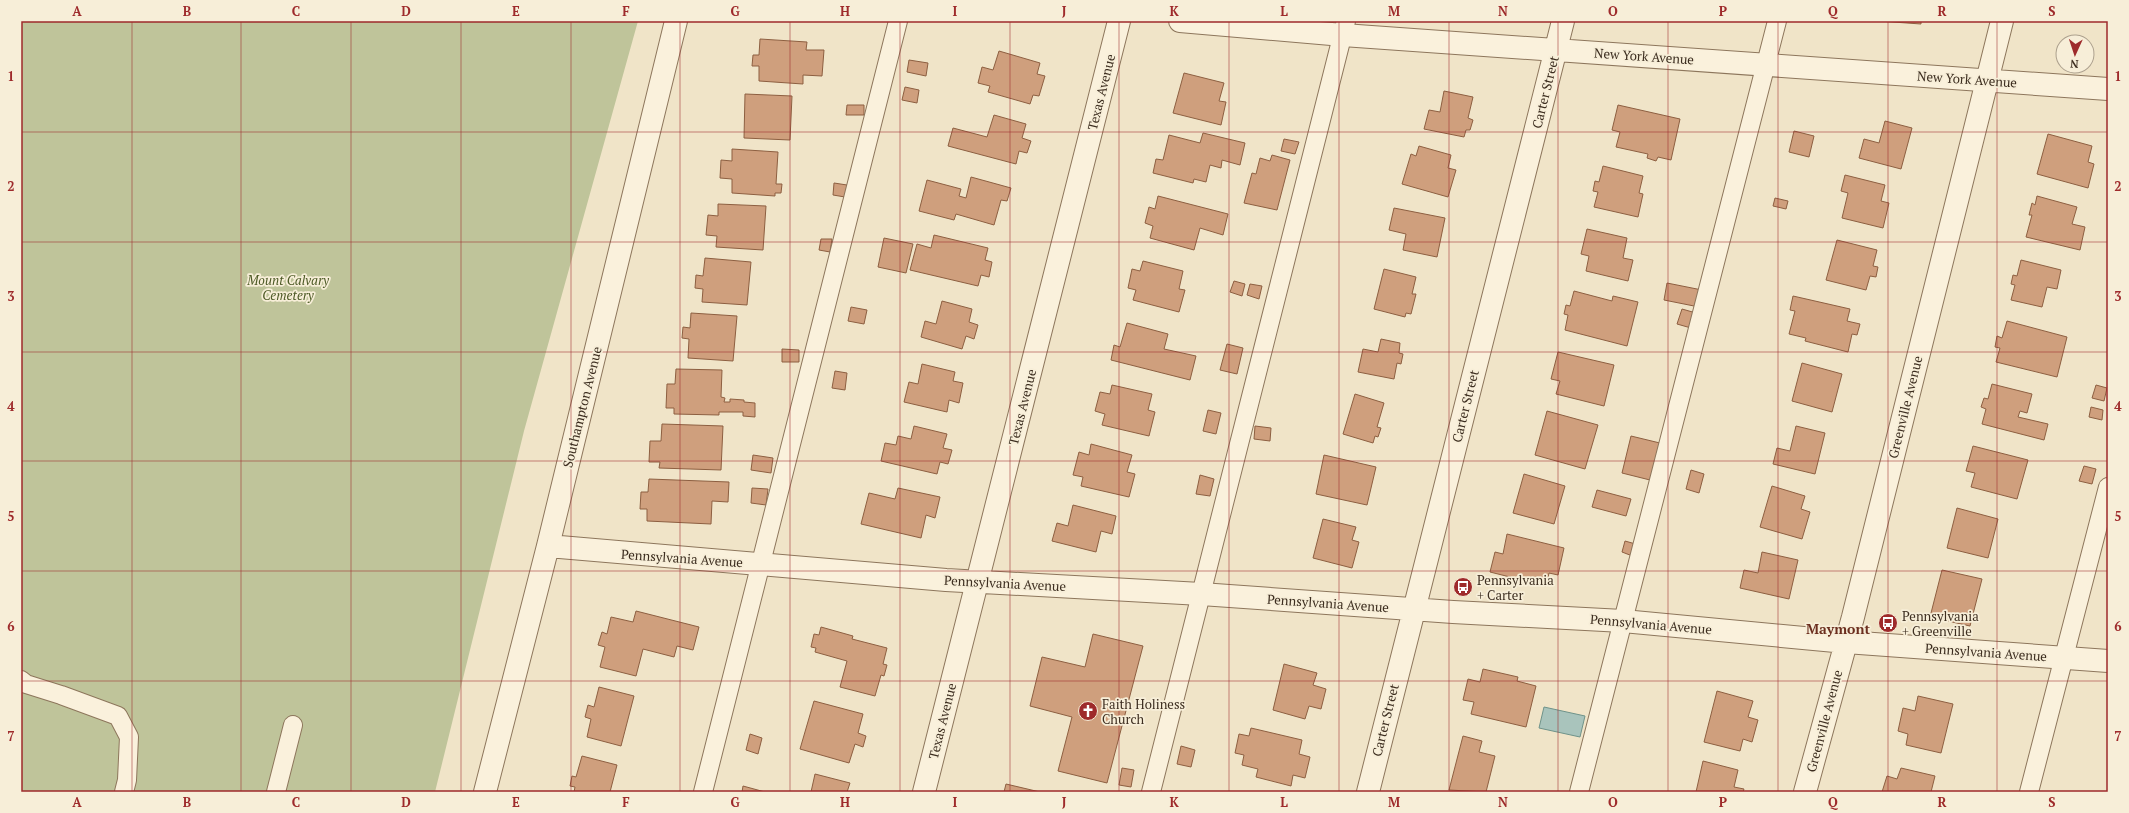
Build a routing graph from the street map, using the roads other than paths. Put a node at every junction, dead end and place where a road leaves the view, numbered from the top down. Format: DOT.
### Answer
graph roads {
  1 [pos="676,21"];
  2 [pos="898,21"];
  3 [pos="1119,21"];
  4 [pos="1180,21"];
  5 [pos="1563,21"];
  6 [pos="1777,21"];
  7 [pos="2002,21"];
  8 [pos="1345,28"];
  9 [pos="1556,50"];
  10 [pos="1766,65"];
  11 [pos="1986,81"];
  12 [pos="2108,89"];
  13 [pos="2108,487"];
  14 [pos="548,546"];
  15 [pos="760,564"];
  16 [pos="977,582"];
  17 [pos="1201,594"];
  18 [pos="1413,610"];
  19 [pos="1623,621"];
  20 [pos="1846,642"];
  21 [pos="2064,657"];
  22 [pos="2108,661"];
  23 [pos="21,680"];
  24 [pos="293,724"];
  25 [pos="124,792"];
  26 [pos="276,792"];
  27 [pos="485,792"];
  28 [pos="703,792"];
  29 [pos="924,792"];
  30 [pos="1151,792"];
  31 [pos="1368,792"];
  32 [pos="1579,792"];
  33 [pos="1805,792"];
  34 [pos="2029,792"];
  1 -- 14 [label="street, Southampton Avenue"];
  2 -- 15 [label="lane"];
  3 -- 16 [label="street, Texas Avenue"];
  4 -- 8 [label="street, New York Avenue"];
  5 -- 9 [label="street, Carter Street"];
  6 -- 10 [label="lane"];
  7 -- 11 [label="street, Greenville Avenue"];
  8 -- 9 [label="street, New York Avenue"];
  8 -- 17 [label="lane"];
  9 -- 10 [label="street, New York Avenue"];
  9 -- 18 [label="street, Carter Street"];
  10 -- 11 [label="street, New York Avenue"];
  10 -- 19 [label="lane"];
  11 -- 12 [label="street, New York Avenue"];
  11 -- 20 [label="street, Greenville Avenue"];
  13 -- 21 [label="lane"];
  14 -- 15 [label="street, Pennsylvania Avenue"];
  14 -- 27 [label="street, Southampton Avenue"];
  15 -- 16 [label="street, Pennsylvania Avenue"];
  15 -- 28 [label="lane"];
  16 -- 17 [label="street, Pennsylvania Avenue"];
  16 -- 29 [label="street, Texas Avenue"];
  17 -- 18 [label="street, Pennsylvania Avenue"];
  17 -- 30 [label="lane"];
  18 -- 19 [label="street, Pennsylvania Avenue"];
  18 -- 31 [label="street, Carter Street"];
  19 -- 20 [label="street, Pennsylvania Avenue"];
  19 -- 32 [label="lane"];
  20 -- 21 [label="street, Pennsylvania Avenue"];
  20 -- 33 [label="street, Greenville Avenue"];
  21 -- 22 [label="street, Pennsylvania Avenue"];
  21 -- 34 [label="lane"];
  23 -- 25 [label="lane"];
  24 -- 26 [label="lane"];
}
